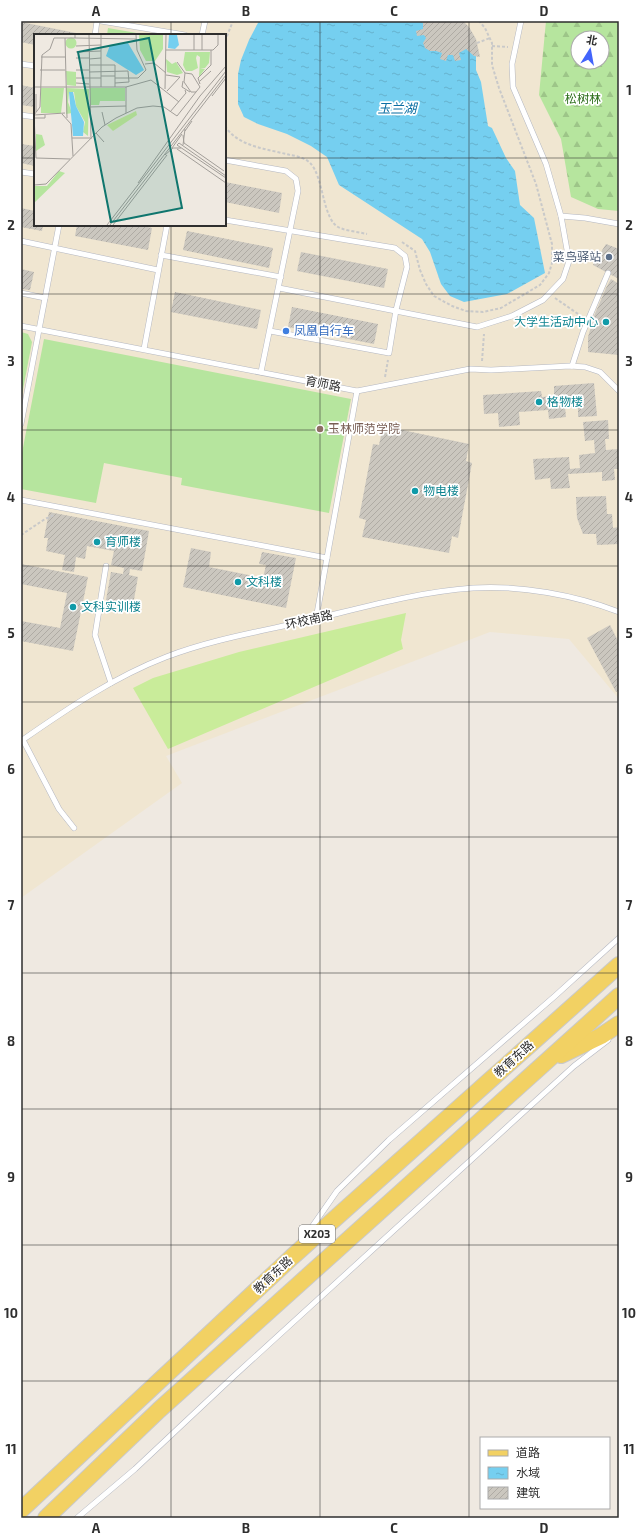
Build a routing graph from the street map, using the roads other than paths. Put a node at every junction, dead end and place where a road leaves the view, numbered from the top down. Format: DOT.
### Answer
graph roads {
  1 [pos="98,21"];
  2 [pos="101,21"];
  3 [pos="205,21"];
  4 [pos="520,21"];
  5 [pos="95,34"];
  6 [pos="179,34"];
  7 [pos="202,34"];
  8 [pos="21,64"];
  9 [pos="34,66"];
  10 [pos="21,114"];
  11 [pos="34,117"];
  12 [pos="226,160"];
  13 [pos="21,172"];
  14 [pos="34,174"];
  15 [pos="560,216"];
  16 [pos="226,220"];
  17 [pos="619,224"];
  18 [pos="59,226"];
  19 [pos="167,226"];
  20 [pos="290,231"];
  21 [pos="21,241"];
  22 [pos="55,248"];
  23 [pos="161,255"];
  24 [pos="158,270"];
  25 [pos="608,273"];
  26 [pos="280,278"];
  27 [pos="278,288"];
  28 [pos="21,293"];
  29 [pos="45,298"];
  30 [pos="396,310"];
  31 [pos="21,326"];
  32 [pos="39,329"];
  33 [pos="270,331"];
  34 [pos="144,350"];
  35 [pos="572,366"];
  36 [pos="261,372"];
  37 [pos="358,391"];
  38 [pos="619,391"];
  39 [pos="21,424"];
  40 [pos="21,500"];
  41 [pos="327,558"];
  42 [pos="106,566"];
  43 [pos="619,612"];
  44 [pos="316,618"];
  45 [pos="111,683"];
  46 [pos="22,740"];
  47 [pos="74,828"];
  48 [pos="619,938"];
  49 [pos="619,965"];
  50 [pos="619,996"];
  51 [pos="616,1030"];
  52 [pos="544,1063"];
  53 [pos="292,1257"];
  54 [pos="21,1510"];
  55 [pos="46,1518"];
  56 [pos="77,1518"];
  1 -- 5 [label="lane"];
  2 -- 6 [label="lane"];
  3 -- 7 [label="lane"];
  4 -- 15 [label="lane"];
  8 -- 9 [label="lane"];
  10 -- 11 [label="lane"];
  12 -- 20 [label="lane"];
  13 -- 14 [label="lane"];
  15 -- 17 [label="lane"];
  15 -- 30 [label="lane"];
  16 -- 20 [label="lane"];
  18 -- 22 [label="lane"];
  19 -- 23 [label="lane"];
  20 -- 26 [label="lane"];
  20 -- 30 [label="lane"];
  21 -- 22 [label="lane"];
  22 -- 24 [label="lane"];
  22 -- 29 [label="lane"];
  23 -- 24 [label="lane"];
  23 -- 26 [label="lane"];
  24 -- 34 [label="lane"];
  25 -- 35 [label="lane"];
  26 -- 27 [label="lane"];
  27 -- 30 [label="lane"];
  27 -- 33 [label="lane"];
  28 -- 29 [label="lane"];
  29 -- 32 [label="lane"];
  30 -- 33 [label="lane"];
  31 -- 32 [label="lane, 育师路"];
  32 -- 34 [label="lane, 育师路"];
  32 -- 39 [label="lane"];
  33 -- 36 [label="lane"];
  34 -- 36 [label="lane, 育师路"];
  35 -- 37 [label="lane, 育师路"];
  35 -- 38 [label="lane, 育师路"];
  36 -- 37 [label="lane, 育师路"];
  37 -- 41 [label="lane"];
  40 -- 41 [label="lane"];
  41 -- 44 [label="lane"];
  42 -- 45 [label="lane"];
  43 -- 44 [label="lane, 环校南路"];
  44 -- 45 [label="lane, 环校南路"];
  45 -- 46 [label="lane, 环校南路"];
  46 -- 47 [label="lane"];
  48 -- 53 [label="lane"];
  49 -- 53 [label="main road, 教育东路 / X203"];
  50 -- 52 [label="main road, 教育东路 / X203"];
  51 -- 52 [label="main road"];
  51 -- 56 [label="lane"];
  52 -- 55 [label="main road, 教育东路 / X203"];
  53 -- 54 [label="main road, 教育东路 / X203"];
}
